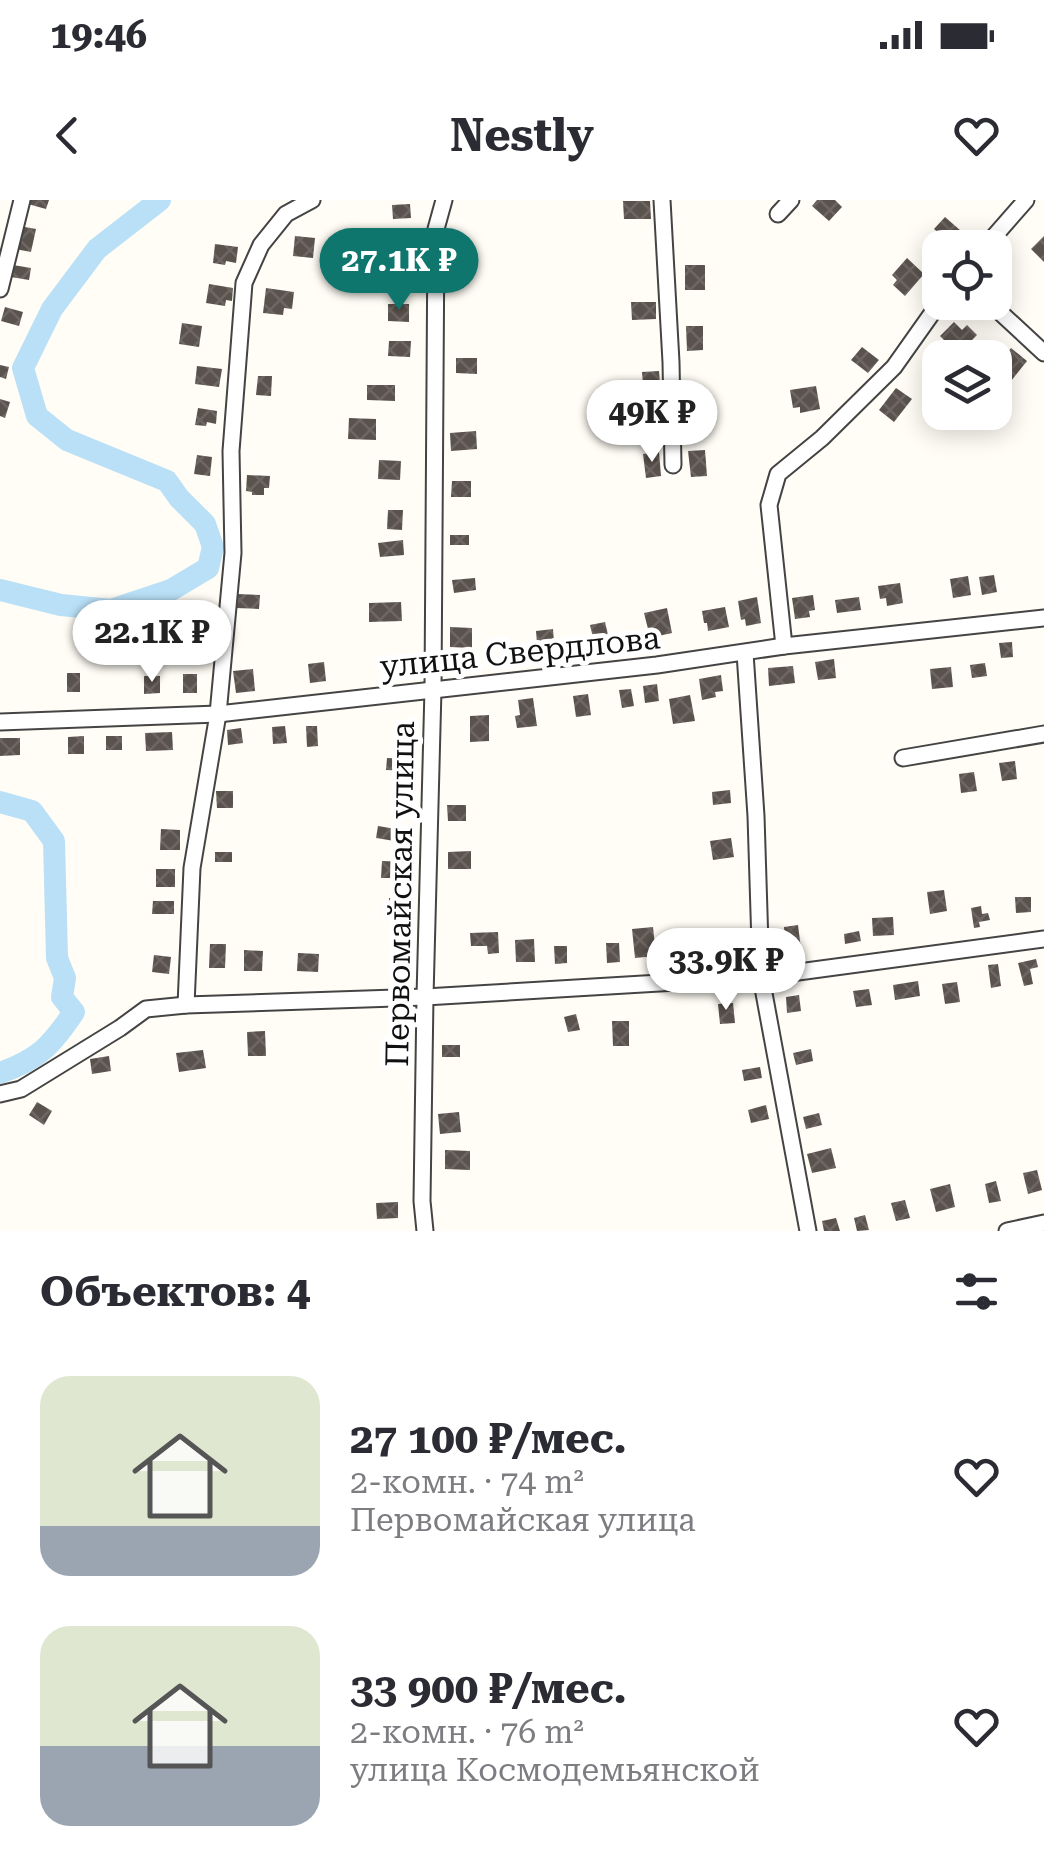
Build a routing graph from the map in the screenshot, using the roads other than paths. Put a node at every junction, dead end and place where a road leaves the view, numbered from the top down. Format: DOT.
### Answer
graph roads {
  1 [pos="22,200"];
  2 [pos="312,200"];
  3 [pos="444,200"];
  4 [pos="662,200"];
  5 [pos="791,200"];
  6 [pos="1026,200"];
  7 [pos="0,213"];
  8 [pos="778,214"];
  9 [pos="17,217"];
  10 [pos="1000,230"];
  11 [pos="0,289"];
  12 [pos="927,320"];
  13 [pos="1008,320"];
  14 [pos="1044,353"];
  15 [pos="674,465"];
  16 [pos="1044,618"];
  17 [pos="784,646"];
  18 [pos="745,653"];
  19 [pos="432,688"];
  20 [pos="218,714"];
  21 [pos="0,722"];
  22 [pos="1044,734"];
  23 [pos="904,758"];
  24 [pos="1044,940"];
  25 [pos="762,976"];
  26 [pos="425,997"];
  27 [pos="186,1005"];
  28 [pos="0,1094"];
  29 [pos="1044,1223"];
  30 [pos="424,1231"];
  31 [pos="808,1231"];
  32 [pos="1007,1231"];
  1 -- 9 [label="street"];
  2 -- 20 [label="street"];
  3 -- 19 [label="street, Первомайская улица"];
  4 -- 15 [label="street"];
  5 -- 8 [label="street"];
  6 -- 10 [label="street"];
  7 -- 9 [label="street"];
  9 -- 11 [label="street"];
  12 -- 17 [label="street"];
  13 -- 14 [label="street"];
  16 -- 17 [label="street, улица Свердлова"];
  17 -- 18 [label="street, улица Свердлова"];
  18 -- 19 [label="street, улица Свердлова"];
  18 -- 25 [label="street"];
  19 -- 20 [label="street, улица Свердлова"];
  19 -- 26 [label="street, Первомайская улица"];
  20 -- 21 [label="street, улица Свердлова"];
  20 -- 27 [label="street"];
  22 -- 23 [label="street"];
  24 -- 25 [label="street"];
  25 -- 26 [label="street"];
  25 -- 31 [label="street"];
  26 -- 27 [label="street"];
  26 -- 30 [label="street, Первомайская улица"];
  27 -- 28 [label="street"];
  29 -- 32 [label="street"];
}
